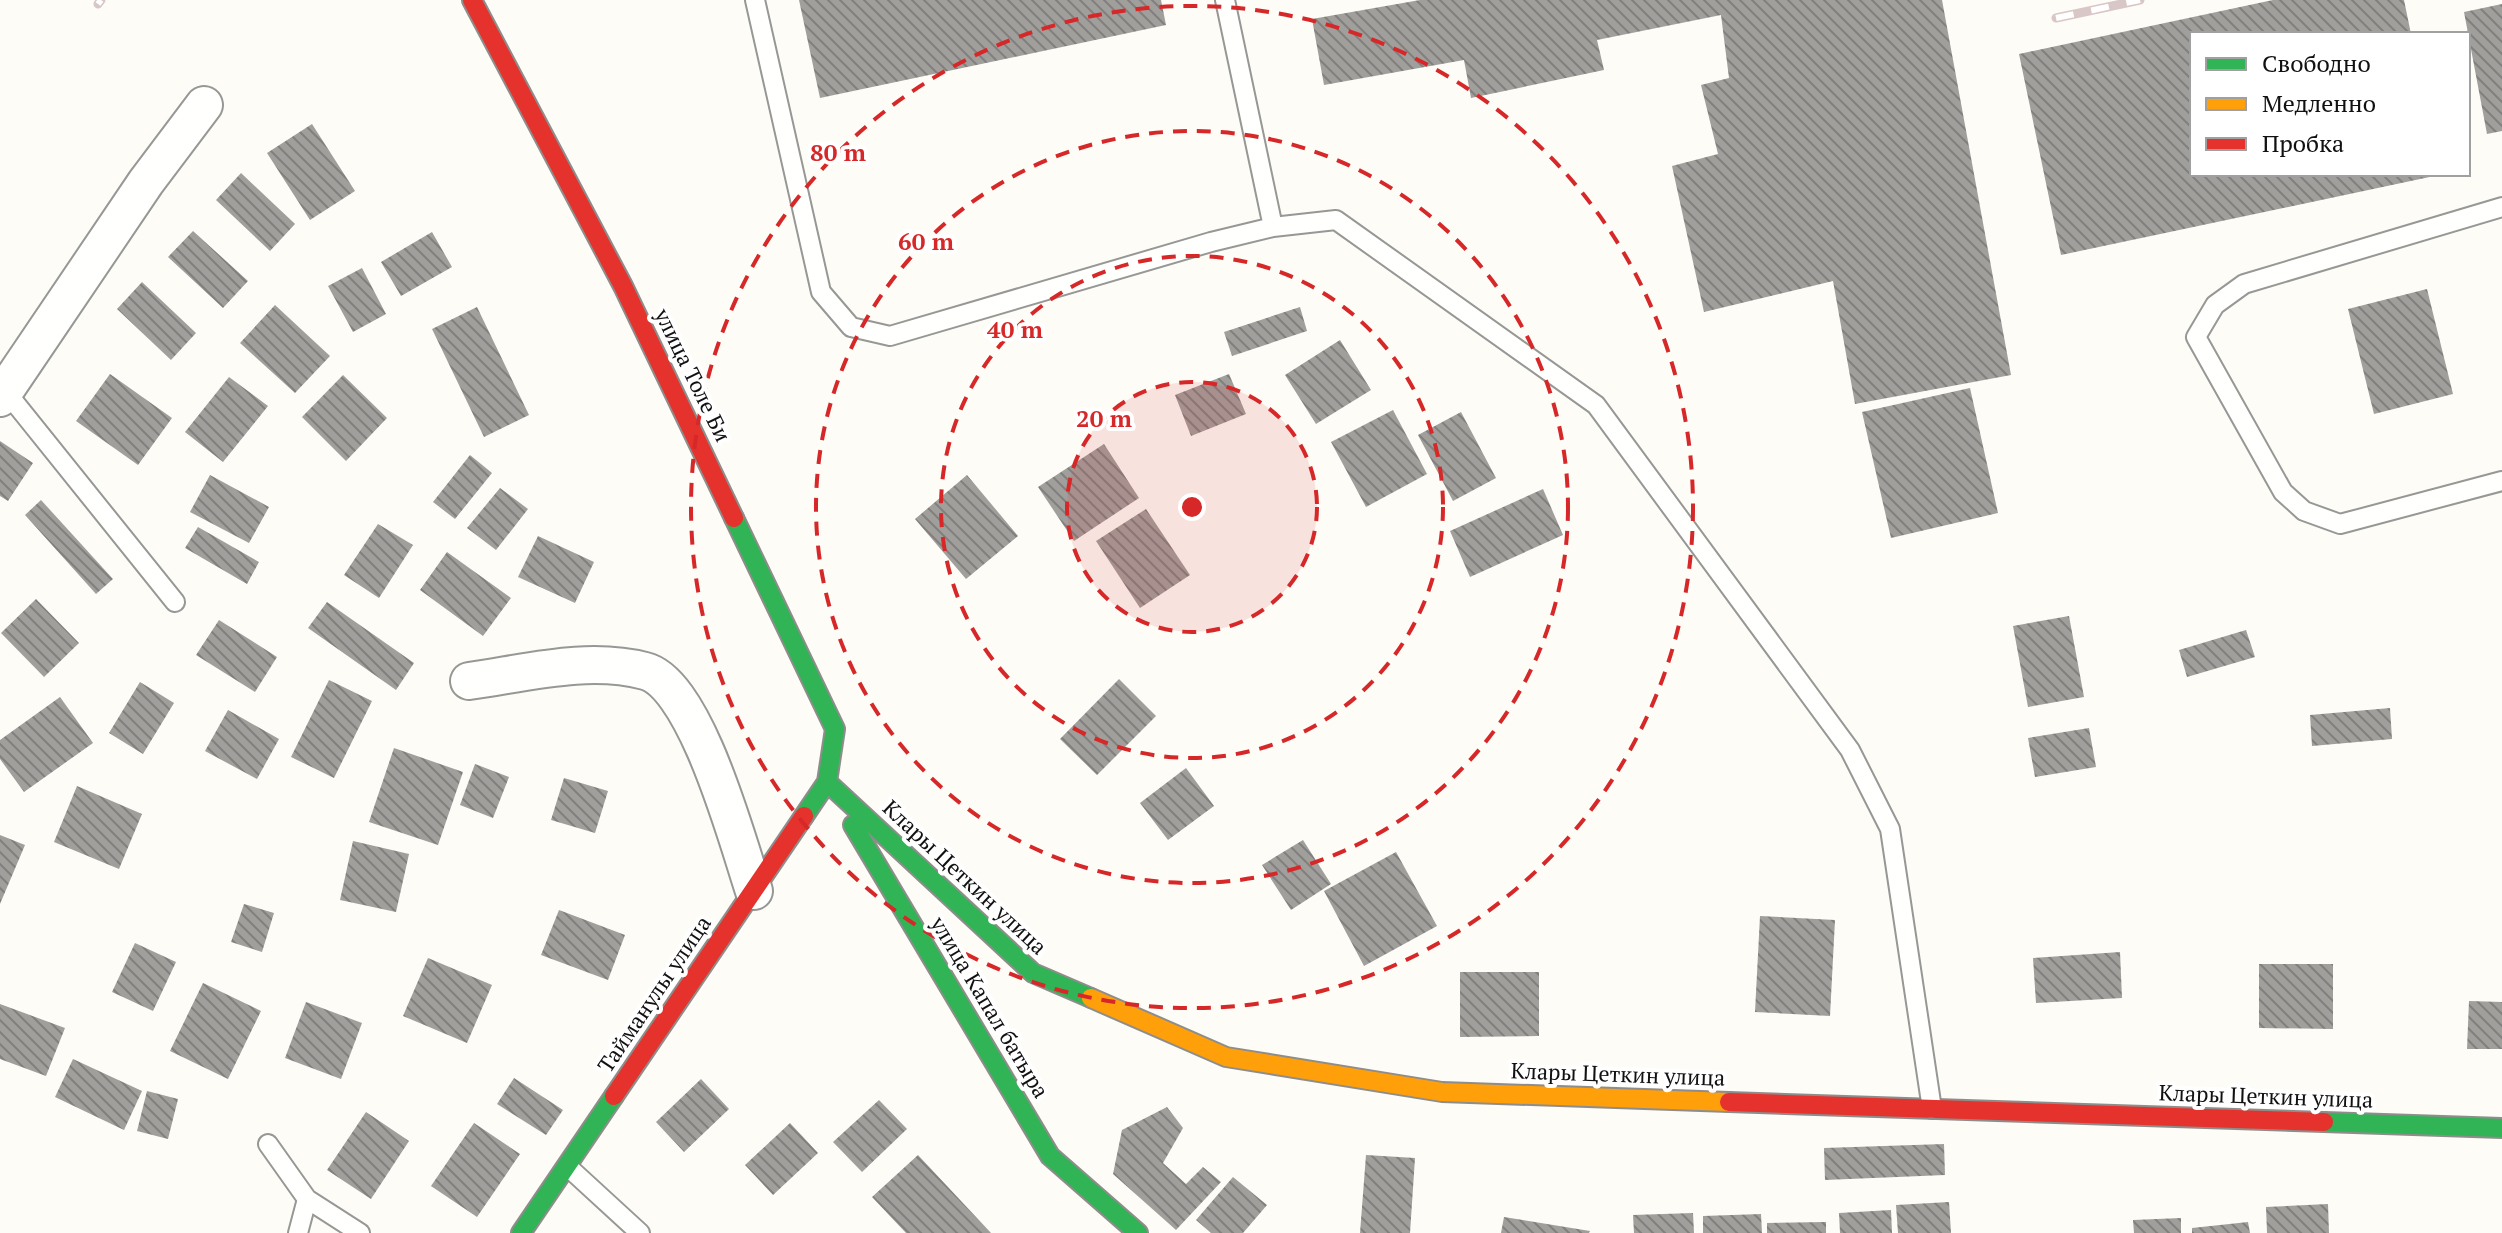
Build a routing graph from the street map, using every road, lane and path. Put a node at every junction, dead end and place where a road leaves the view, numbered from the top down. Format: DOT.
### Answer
graph roads {
  1 [pos="472,0"];
  2 [pos="755,0"];
  3 [pos="1225,0"];
  4 [pos="204,105"];
  5 [pos="2502,207"];
  6 [pos="1273,227"];
  7 [pos="4,396"];
  8 [pos="2502,481"];
  9 [pos="175,602"];
  10 [pos="469,681"];
  11 [pos="827,782"];
  12 [pos="754,891"];
  13 [pos="1932,1109"];
  14 [pos="2502,1128"];
  15 [pos="268,1144"];
  16 [pos="567,1166"];
  17 [pos="307,1199"];
  18 [pos="298,1233"];
  19 [pos="360,1233"];
  20 [pos="521,1233"];
  21 [pos="640,1233"];
  22 [pos="1138,1233"];
  1 -- 11 [label="street, улица Толе Би"];
  2 -- 6 [label="lane"];
  3 -- 6 [label="lane"];
  4 -- 7 [label="street"];
  5 -- 8 [label="lane"];
  6 -- 13 [label="lane"];
  7 -- 9 [label="lane"];
  10 -- 12 [label="street"];
  11 -- 12 [label="street, Тайманулы улица"];
  11 -- 13 [label="street, Клары Цеткин улица"];
  11 -- 22 [label="street, улица Капал батыра"];
  12 -- 16 [label="street, Тайманулы улица"];
  13 -- 14 [label="street, Клары Цеткин улица"];
  15 -- 17 [label="lane"];
  16 -- 20 [label="street, Тайманулы улица"];
  16 -- 21 [label="lane"];
  17 -- 18 [label="lane"];
  17 -- 19 [label="lane"];
}
